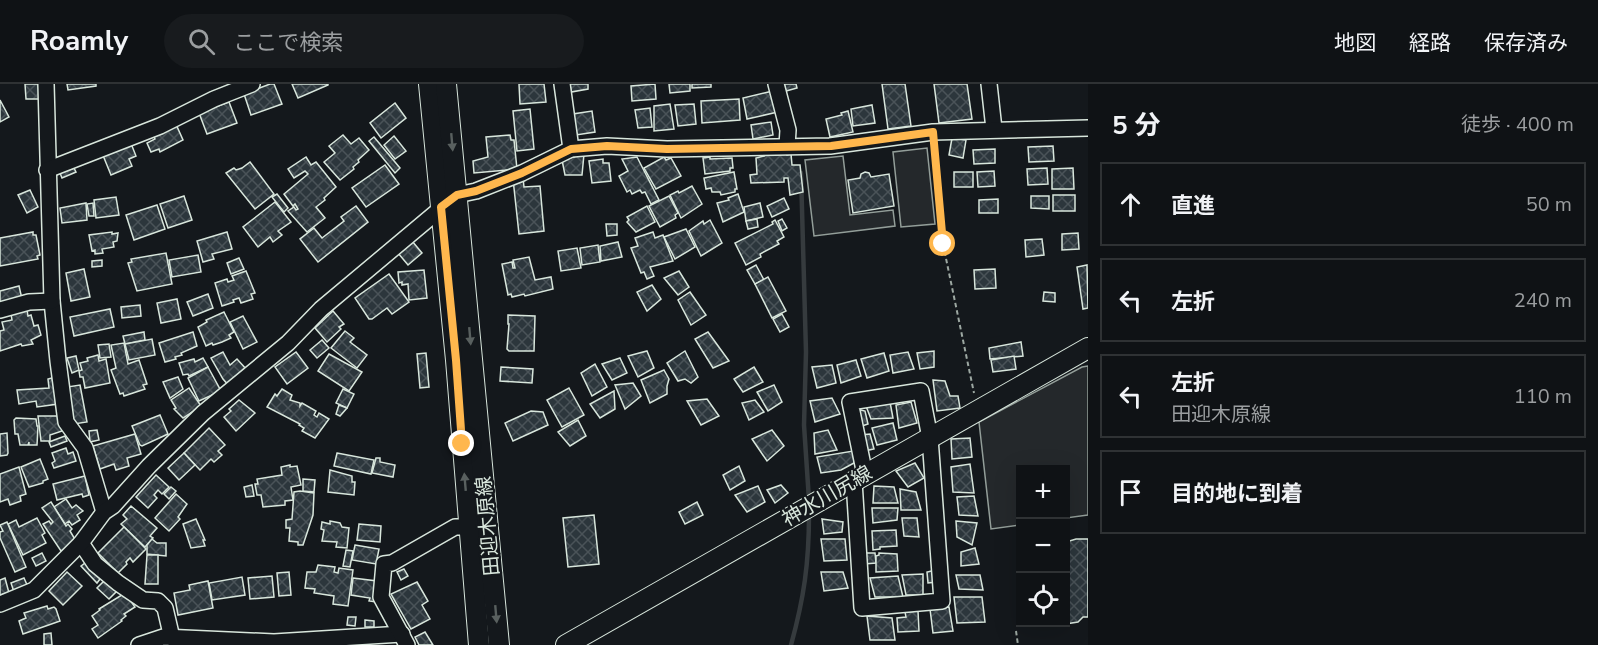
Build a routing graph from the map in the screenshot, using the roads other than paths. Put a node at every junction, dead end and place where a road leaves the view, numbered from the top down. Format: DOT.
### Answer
graph roads {
  1 [pos="46,84"];
  2 [pos="252,84"];
  3 [pos="429,84"];
  4 [pos="446,84"];
  5 [pos="562,84"];
  6 [pos="776,84"];
  7 [pos="989,84"];
  8 [pos="1088,128"];
  9 [pos="994,129"];
  10 [pos="787,146"];
  11 [pos="571,149"];
  12 [pos="47,170"];
  13 [pos="457,195"];
  14 [pos="441,207"];
  15 [pos="52,301"];
  16 [pos="0,310"];
  17 [pos="1088,348"];
  18 [pos="930,438"];
  19 [pos="860,478"];
  20 [pos="104,512"];
  21 [pos="469,527"];
  22 [pos="81,543"];
  23 [pos="0,604"];
  24 [pos="172,638"];
  25 [pos="405,639"];
  26 [pos="139,645"];
  27 [pos="479,645"];
  28 [pos="499,645"];
  29 [pos="566,645"];
  1 -- 12 [label="street"];
  2 -- 12 [label="street"];
  3 -- 14 [label="main road, 田迎木原線"];
  4 -- 13 [label="main road, 田迎木原線, one-way"];
  5 -- 11 [label="street"];
  6 -- 10 [label="street"];
  7 -- 9 [label="street"];
  8 -- 9 [label="street"];
  9 -- 10 [label="street"];
  10 -- 11 [label="street"];
  11 -- 13 [label="street"];
  12 -- 15 [label="street"];
  13 -- 14 [label="street"];
  13 -- 28 [label="main road, 田迎木原線, one-way"];
  14 -- 20 [label="street"];
  21 -- 14 [label="main road, 田迎木原線, one-way"];
  15 -- 16 [label="street"];
  15 -- 20 [label="street"];
  17 -- 18 [label="main road, 神水川尻線"];
  18 -- 19 [label="main road, 神水川尻線"];
  18 -- 19 [label="street"];
  18 -- 19 [label="street"];
  19 -- 29 [label="main road, 神水川尻線"];
  20 -- 22 [label="street"];
  21 -- 25 [label="street"];
  21 -- 27 [label="main road, 田迎木原線"];
  22 -- 23 [label="street"];
  22 -- 24 [label="street"];
  24 -- 25 [label="street"];
  24 -- 26 [label="street"];
}
